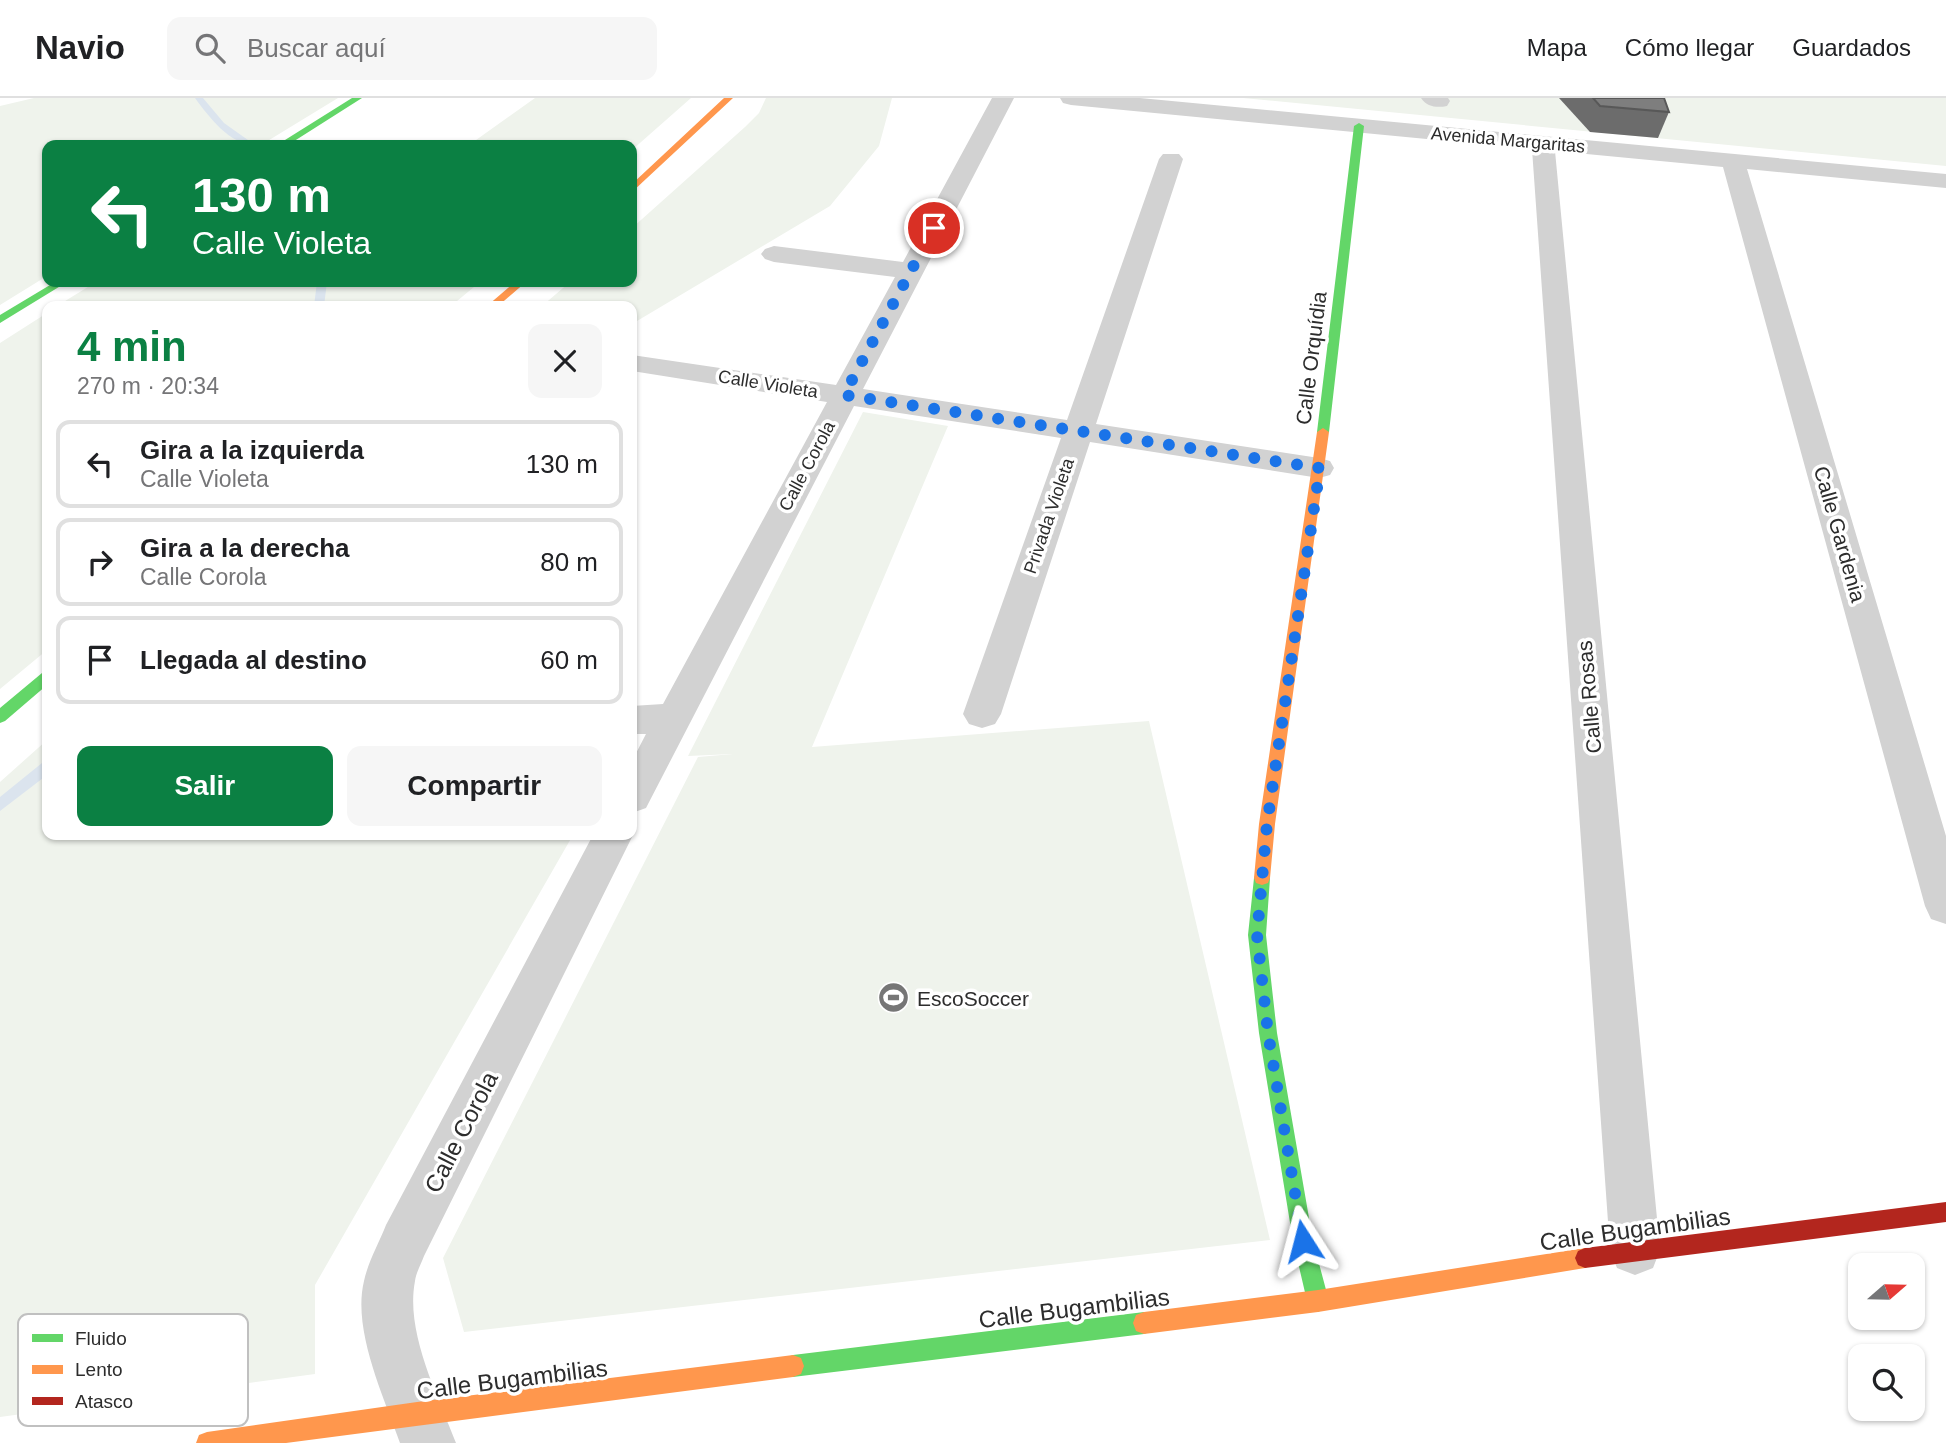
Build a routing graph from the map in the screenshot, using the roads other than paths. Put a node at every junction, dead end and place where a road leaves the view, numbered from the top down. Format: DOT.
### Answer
graph roads {
  1 [pos="358,98"];
  2 [pos="729,98"];
  3 [pos="1003,98"];
  4 [pos="1071,98"];
  5 [pos="1359,126"];
  6 [pos="290,140"];
  7 [pos="1543,144"];
  8 [pos="1171,159"];
  9 [pos="1733,161"];
  10 [pos="637,184"];
  11 [pos="1944,185"];
  12 [pos="774,254"];
  13 [pos="911,271"];
  14 [pos="54,287"];
  15 [pos="515,287"];
  16 [pos="498,301"];
  17 [pos="0,320"];
  18 [pos="637,364"];
  19 [pos="844,395"];
  20 [pos="1078,431"];
  21 [pos="1320,468"];
  22 [pos="42,681"];
  23 [pos="982,714"];
  24 [pos="0,717"];
  25 [pos="673,718"];
  26 [pos="637,720"];
  27 [pos="637,787"];
  28 [pos="610,840"];
  29 [pos="1946,906"];
  30 [pos="1946,1212"];
  31 [pos="1634,1250"];
  32 [pos="1318,1301"];
  33 [pos="422,1428"];
  34 [pos="207,1443"];
  1 -- 6 [label="street"];
  2 -- 10 [label="street"];
  3 -- 13 [label="street, Calle Corola"];
  4 -- 5 [label="street, Avenida Margaritas"];
  5 -- 7 [label="street, Avenida Margaritas"];
  5 -- 21 [label="street, Calle Orquídia"];
  7 -- 9 [label="street, Avenida Margaritas"];
  7 -- 31 [label="street, Calle Rosas"];
  8 -- 20 [label="street, Privada Violeta"];
  9 -- 11 [label="street, Avenida Margaritas"];
  9 -- 29 [label="street, Calle Gardenia"];
  12 -- 13 [label="street"];
  13 -- 19 [label="street, Calle Corola"];
  14 -- 17 [label="street"];
  15 -- 16 [label="street"];
  18 -- 19 [label="street, Calle Violeta"];
  19 -- 20 [label="street, Calle Violeta"];
  19 -- 25 [label="street, Calle Corola"];
  20 -- 21 [label="street, Calle Violeta"];
  20 -- 23 [label="street, Privada Violeta"];
  21 -- 32 [label="street, Calle Orquídia"];
  22 -- 24 [label="street"];
  25 -- 26 [label="street"];
  25 -- 27 [label="street, Calle Corola"];
  28 -- 33 [label="street, Calle Corola"];
  30 -- 31 [label="street, Calle Bugambilias"];
  31 -- 32 [label="street, Calle Bugambilias"];
  32 -- 33 [label="street, Calle Bugambilias"];
  33 -- 34 [label="street, Calle Bugambilias"];
}
